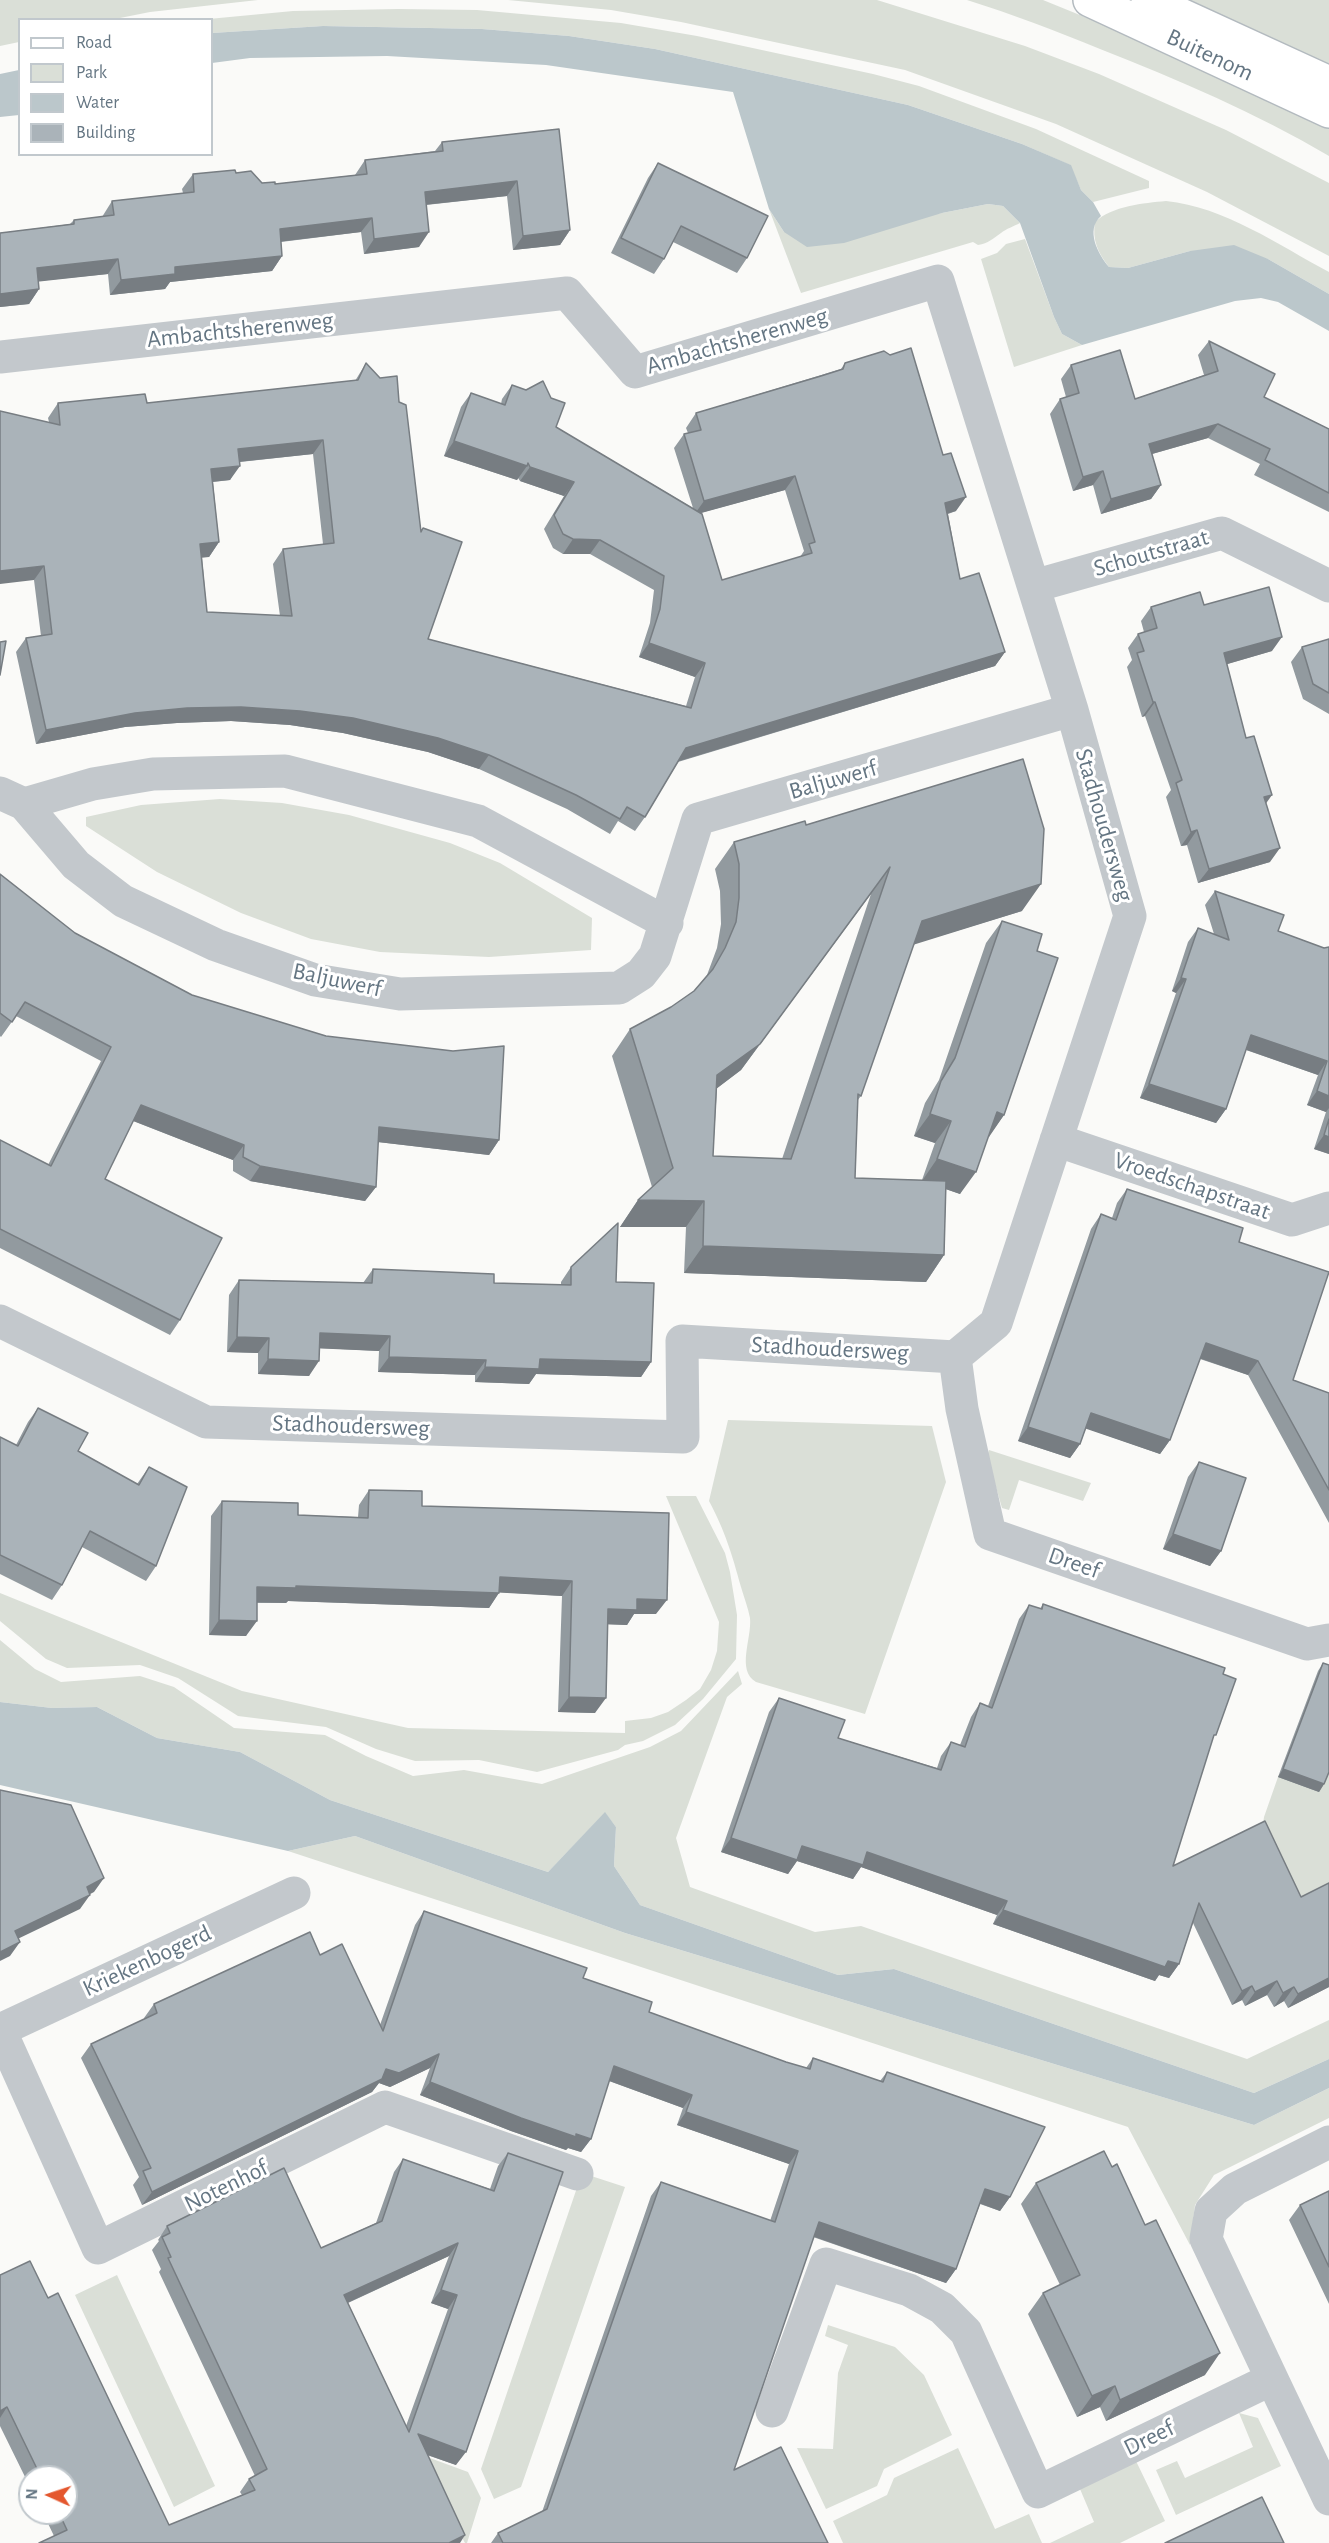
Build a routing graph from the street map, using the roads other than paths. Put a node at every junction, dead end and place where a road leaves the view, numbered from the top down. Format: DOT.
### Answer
graph roads {
  1 [pos="1090,0"];
  2 [pos="1148,0"];
  3 [pos="1329,83"];
  4 [pos="1329,111"];
  5 [pos="0,357"];
  6 [pos="1034,586"];
  7 [pos="1329,586"];
  8 [pos="1072,710"];
  9 [pos="12,799"];
  10 [pos="667,923"];
  11 [pos="1056,1140"];
  12 [pos="1329,1208"];
  13 [pos="0,1321"];
  14 [pos="955,1357"];
  15 [pos="1329,1640"];
  16 [pos="294,1893"];
  17 [pos="0,2030"];
  18 [pos="1329,2142"];
  19 [pos="577,2174"];
  20 [pos="1272,2379"];
  21 [pos="772,2410"];
  22 [pos="1329,2499"];
  1 -- 4 [label="main road, Buitenom"];
  2 -- 3 [label="main road, Buitenom"];
  5 -- 6 [label="street, Ambachtsherenweg"];
  6 -- 7 [label="street, Schoutstraat"];
  6 -- 8 [label="street, Stadhoudersweg"];
  8 -- 10 [label="street, Baljuwerf"];
  8 -- 11 [label="street, Stadhoudersweg"];
  9 -- 10 [label="street, Baljuwerf"];
  9 -- 10 [label="street, Baljuwerf"];
  11 -- 12 [label="street, Vroedschapstraat"];
  11 -- 14 [label="street, Stadhoudersweg"];
  13 -- 14 [label="street, Stadhoudersweg"];
  14 -- 15 [label="street, Dreef"];
  16 -- 17 [label="street, Kriekenbogerd"];
  17 -- 19 [label="street, Notenhof"];
  18 -- 20 [label="street"];
  20 -- 21 [label="street, Dreef"];
  20 -- 22 [label="street"];
}
